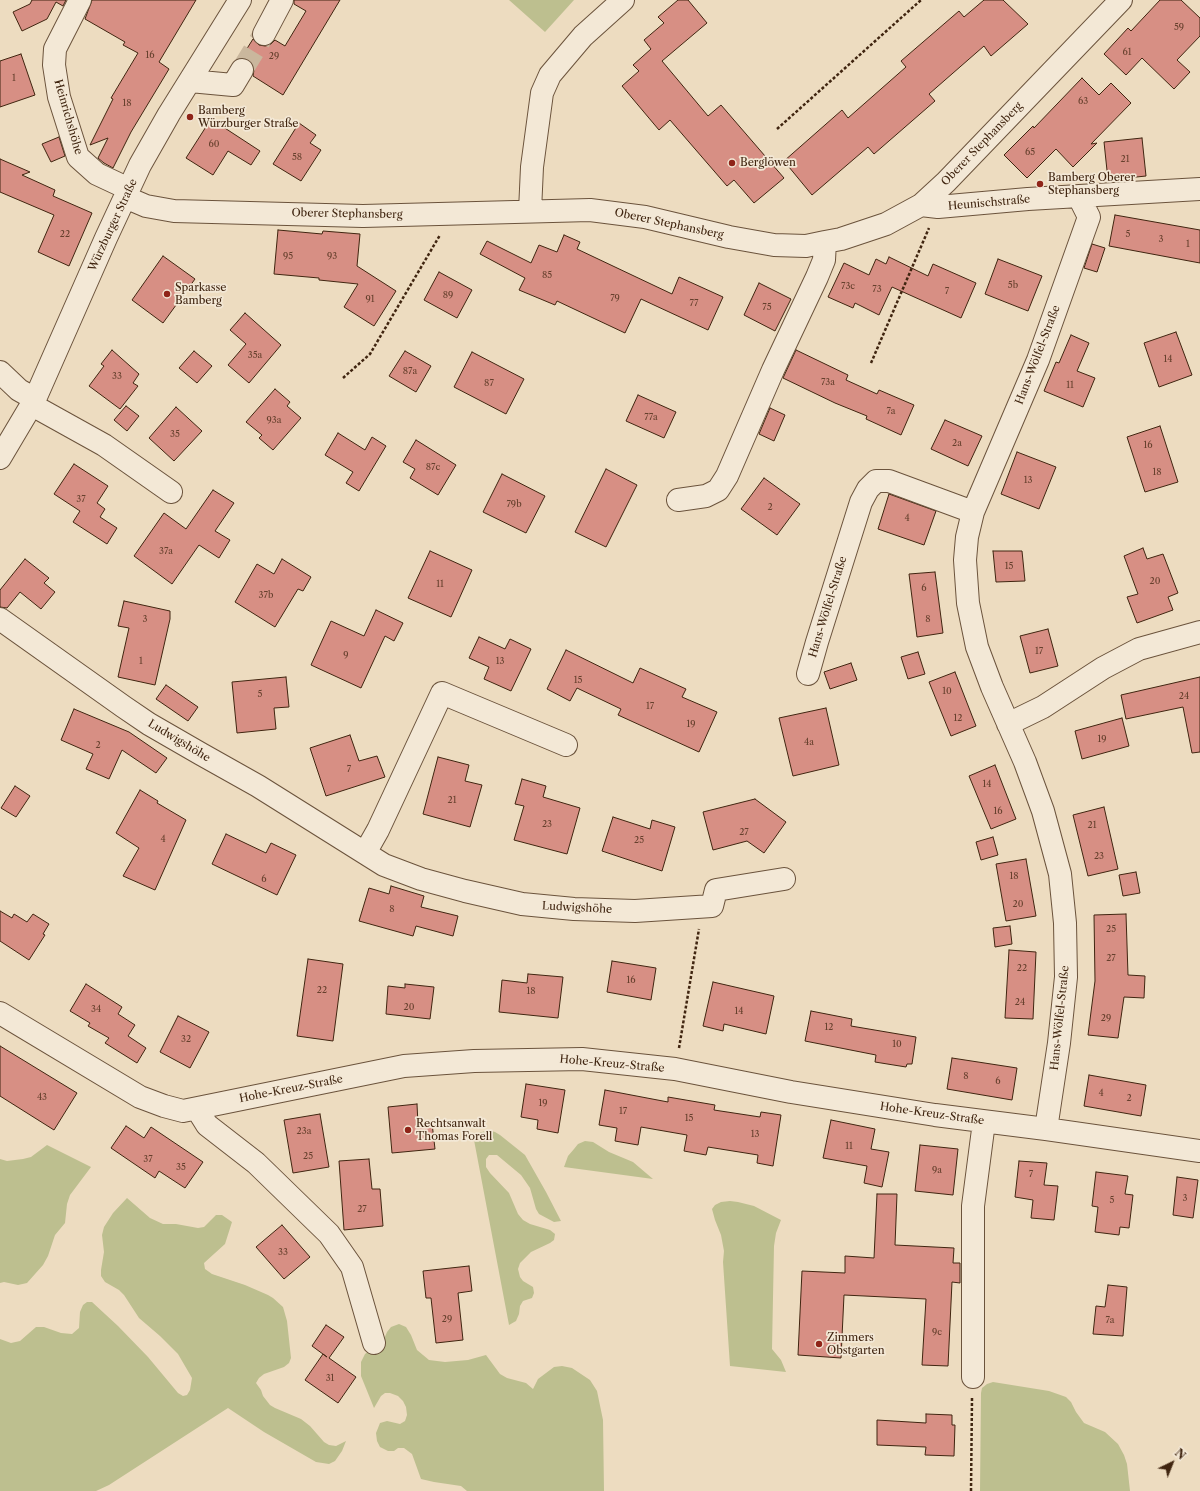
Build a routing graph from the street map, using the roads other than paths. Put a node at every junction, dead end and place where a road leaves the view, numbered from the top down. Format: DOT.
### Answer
graph roads {
  1 [pos="80,0"];
  2 [pos="240,0"];
  3 [pos="282,0"];
  4 [pos="623,0"];
  5 [pos="1121,0"];
  6 [pos="264,34"];
  7 [pos="242,70"];
  8 [pos="190,81"];
  9 [pos="1200,189"];
  10 [pos="127,193"];
  11 [pos="1079,197"];
  12 [pos="929,206"];
  13 [pos="530,211"];
  14 [pos="826,242"];
  15 [pos="0,372"];
  16 [pos="33,402"];
  17 [pos="0,458"];
  18 [pos="171,492"];
  19 [pos="678,500"];
  20 [pos="974,512"];
  21 [pos="0,619"];
  22 [pos="1200,632"];
  23 [pos="808,674"];
  24 [pos="1008,724"];
  25 [pos="566,745"];
  26 [pos="365,853"];
  27 [pos="784,879"];
  28 [pos="0,1013"];
  29 [pos="197,1109"];
  30 [pos="984,1122"];
  31 [pos="1046,1129"];
  32 [pos="1200,1151"];
  33 [pos="374,1343"];
  34 [pos="973,1376"];
  1 -- 10 [label="street, Heinrichshöhe"];
  2 -- 8 [label="street, Würzburger Straße"];
  3 -- 6 [label="street"];
  4 -- 13 [label="street"];
  5 -- 12 [label="street, Oberer Stephansberg"];
  7 -- 8 [label="street"];
  8 -- 10 [label="street, Würzburger Straße"];
  9 -- 11 [label="street, Heunischstraße"];
  10 -- 13 [label="street, Oberer Stephansberg"];
  10 -- 16 [label="street, Würzburger Straße"];
  11 -- 12 [label="street, Heunischstraße"];
  11 -- 20 [label="street, Hans-Wölfel-Straße"];
  12 -- 14 [label="street, Oberer Stephansberg"];
  13 -- 14 [label="street, Oberer Stephansberg"];
  14 -- 19 [label="street"];
  15 -- 16 [label="street"];
  16 -- 17 [label="street, Würzburger Straße"];
  16 -- 18 [label="street"];
  20 -- 23 [label="street, Hans-Wölfel-Straße"];
  20 -- 24 [label="street, Hans-Wölfel-Straße"];
  21 -- 26 [label="street, Ludwigshöhe"];
  22 -- 24 [label="street"];
  24 -- 31 [label="street, Hans-Wölfel-Straße"];
  25 -- 26 [label="street"];
  26 -- 27 [label="street, Ludwigshöhe"];
  28 -- 29 [label="street, Hohe-Kreuz-Straße"];
  29 -- 30 [label="street, Hohe-Kreuz-Straße"];
  29 -- 33 [label="street"];
  30 -- 31 [label="street, Hohe-Kreuz-Straße"];
  30 -- 34 [label="street"];
  31 -- 32 [label="street, Hohe-Kreuz-Straße"];
}
